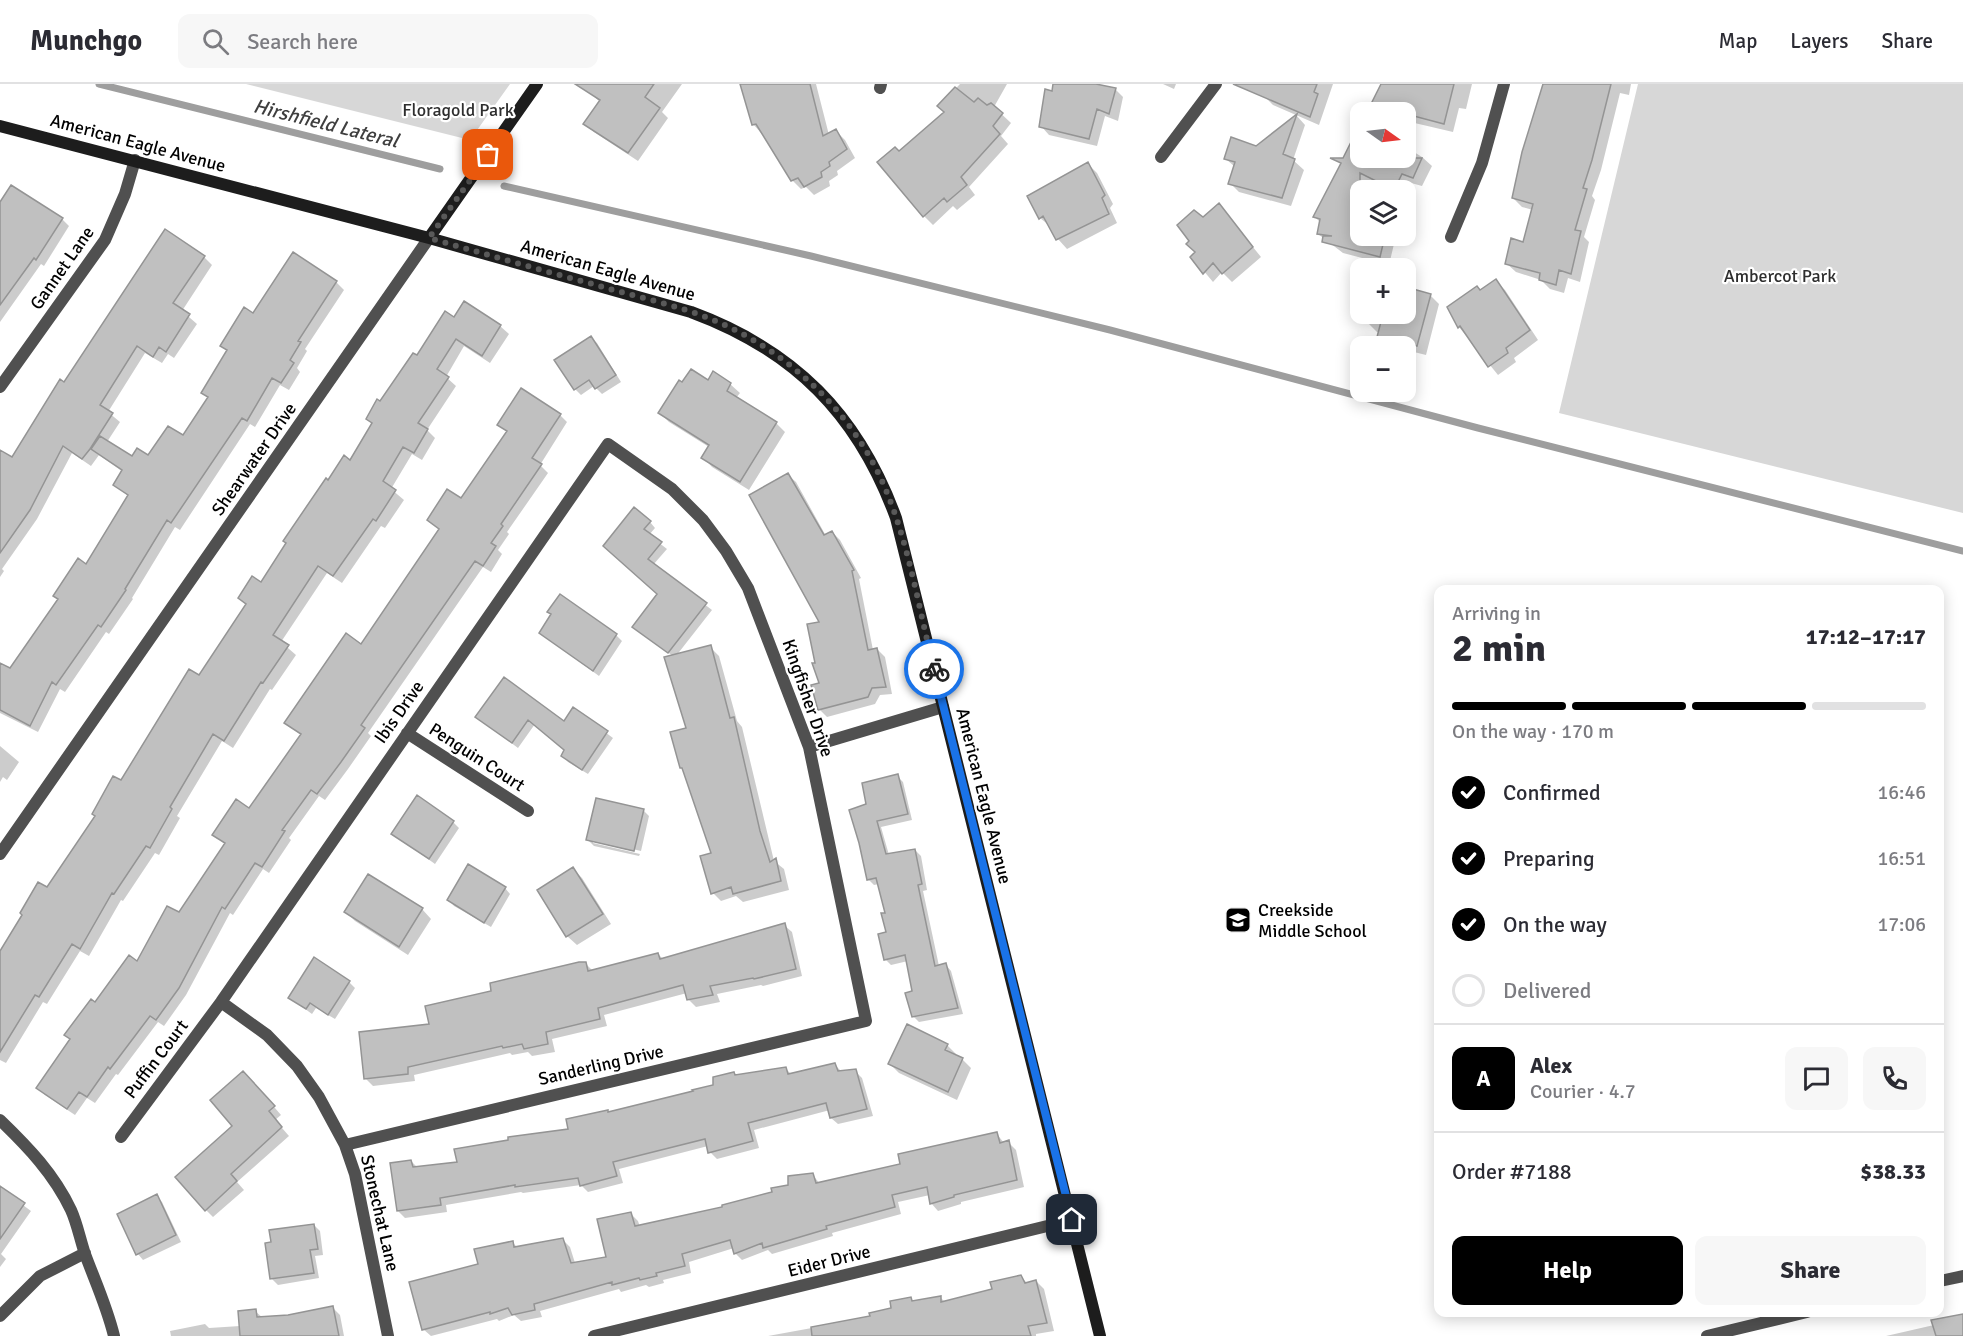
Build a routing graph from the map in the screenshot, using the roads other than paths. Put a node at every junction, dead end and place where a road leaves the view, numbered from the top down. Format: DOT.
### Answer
graph roads {
  1 [pos="537,84"];
  2 [pos="1216,84"];
  3 [pos="1504,84"];
  4 [pos="0,126"];
  5 [pos="1161,157"];
  6 [pos="135,160"];
  7 [pos="1451,237"];
  8 [pos="429,238"];
  9 [pos="0,387"];
  10 [pos="608,444"];
  11 [pos="943,707"];
  12 [pos="407,733"];
  13 [pos="809,747"];
  14 [pos="528,811"];
  15 [pos="0,854"];
  16 [pos="221,1002"];
  17 [pos="866,1021"];
  18 [pos="0,1120"];
  19 [pos="120,1137"];
  20 [pos="345,1145"];
  21 [pos="1072,1220"];
  22 [pos="85,1253"];
  23 [pos="1963,1276"];
  24 [pos="1944,1280"];
  25 [pos="0,1316"];
  26 [pos="1786,1317"];
  27 [pos="114,1336"];
  28 [pos="388,1336"];
  29 [pos="594,1336"];
  30 [pos="1100,1336"];
  31 [pos="1707,1336"];
  1 -- 8 [label="street, Shearwater Drive"];
  2 -- 5 [label="street"];
  3 -- 7 [label="street"];
  4 -- 6 [label="street, American Eagle Avenue"];
  6 -- 8 [label="street, American Eagle Avenue"];
  6 -- 9 [label="street, Gannet Lane"];
  8 -- 11 [label="street, American Eagle Avenue"];
  8 -- 15 [label="street, Shearwater Drive"];
  10 -- 12 [label="street, Ibis Drive"];
  10 -- 13 [label="street, Kingfisher Drive"];
  11 -- 13 [label="street"];
  11 -- 21 [label="street, American Eagle Avenue"];
  12 -- 14 [label="street, Penguin Court"];
  12 -- 16 [label="street, Ibis Drive"];
  13 -- 17 [label="street, Kingfisher Drive"];
  16 -- 19 [label="street, Puffin Court"];
  16 -- 20 [label="street, Stonechat Lane"];
  17 -- 20 [label="street, Sanderling Drive"];
  18 -- 22 [label="street"];
  20 -- 28 [label="street, Stonechat Lane"];
  21 -- 29 [label="street, Eider Drive"];
  21 -- 30 [label="street, American Eagle Avenue"];
  22 -- 25 [label="street"];
  22 -- 27 [label="street"];
  23 -- 24 [label="street"];
  26 -- 31 [label="street"];
}
